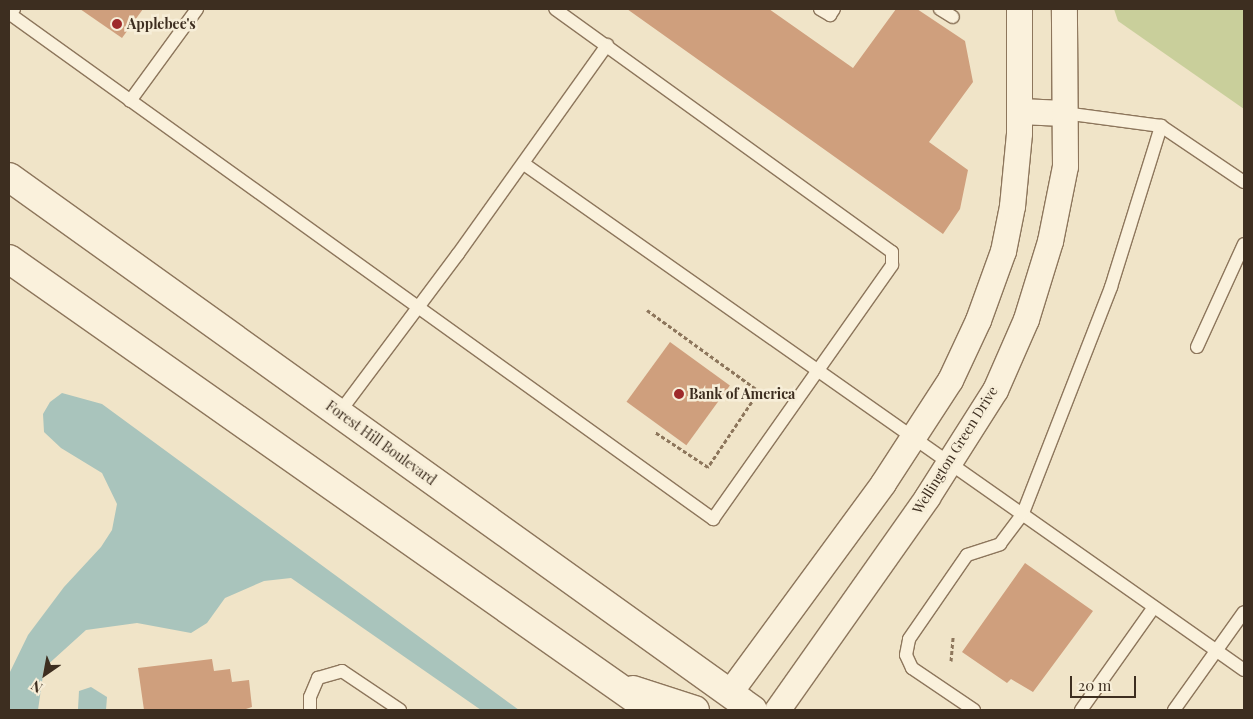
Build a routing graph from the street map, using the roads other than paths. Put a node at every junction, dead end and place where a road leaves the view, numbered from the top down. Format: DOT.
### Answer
graph roads {
  1 [pos="14,9"];
  2 [pos="197,9"];
  3 [pos="555,9"];
  4 [pos="820,9"];
  5 [pos="834,9"];
  6 [pos="940,9"];
  7 [pos="1019,9"];
  8 [pos="1064,9"];
  9 [pos="952,17"];
  10 [pos="608,45"];
  11 [pos="130,101"];
  12 [pos="1019,111"];
  13 [pos="1064,112"];
  14 [pos="1161,126"];
  15 [pos="524,164"];
  16 [pos="9,176"];
  17 [pos="1244,182"];
  18 [pos="1244,244"];
  19 [pos="9,259"];
  20 [pos="419,306"];
  21 [pos="1197,347"];
  22 [pos="817,371"];
  23 [pos="339,413"];
  24 [pos="913,437"];
  25 [pos="949,461"];
  26 [pos="1022,513"];
  27 [pos="1154,607"];
  28 [pos="1244,612"];
  29 [pos="1217,651"];
  30 [pos="1244,670"];
  31 [pos="615,684"];
  32 [pos="728,692"];
  33 [pos="310,710"];
  34 [pos="400,710"];
  35 [pos="651,710"];
  36 [pos="694,710"];
  37 [pos="753,710"];
  38 [pos="777,710"];
  39 [pos="974,710"];
  40 [pos="1081,710"];
  41 [pos="1174,710"];
  1 -- 11 [label="lane"];
  2 -- 11 [label="lane"];
  3 -- 10 [label="lane"];
  4 -- 5 [label="lane"];
  6 -- 9 [label="lane"];
  7 -- 12 [label="street"];
  8 -- 13 [label="street, Wellington Green Drive"];
  10 -- 15 [label="lane"];
  10 -- 22 [label="lane"];
  11 -- 20 [label="lane"];
  12 -- 13 [label="street"];
  12 -- 24 [label="street"];
  13 -- 14 [label="lane"];
  13 -- 25 [label="street, Wellington Green Drive"];
  14 -- 17 [label="lane"];
  14 -- 26 [label="lane"];
  15 -- 20 [label="lane"];
  15 -- 22 [label="lane"];
  16 -- 23 [label="main road, Forest Hill Boulevard"];
  18 -- 21 [label="lane"];
  19 -- 31 [label="main road"];
  20 -- 22 [label="lane"];
  20 -- 23 [label="lane"];
  22 -- 24 [label="lane"];
  23 -- 32 [label="main road, Forest Hill Boulevard"];
  24 -- 25 [label="lane"];
  24 -- 32 [label="street"];
  25 -- 26 [label="lane"];
  25 -- 38 [label="street, Wellington Green Drive"];
  26 -- 27 [label="lane"];
  26 -- 39 [label="lane"];
  27 -- 29 [label="lane"];
  27 -- 40 [label="lane"];
  28 -- 29 [label="lane"];
  29 -- 30 [label="lane"];
  29 -- 41 [label="lane"];
  31 -- 35 [label="main road"];
  31 -- 36 [label="main road"];
  32 -- 37 [label="main road, Forest Hill Boulevard"];
  33 -- 34 [label="lane"];
}
